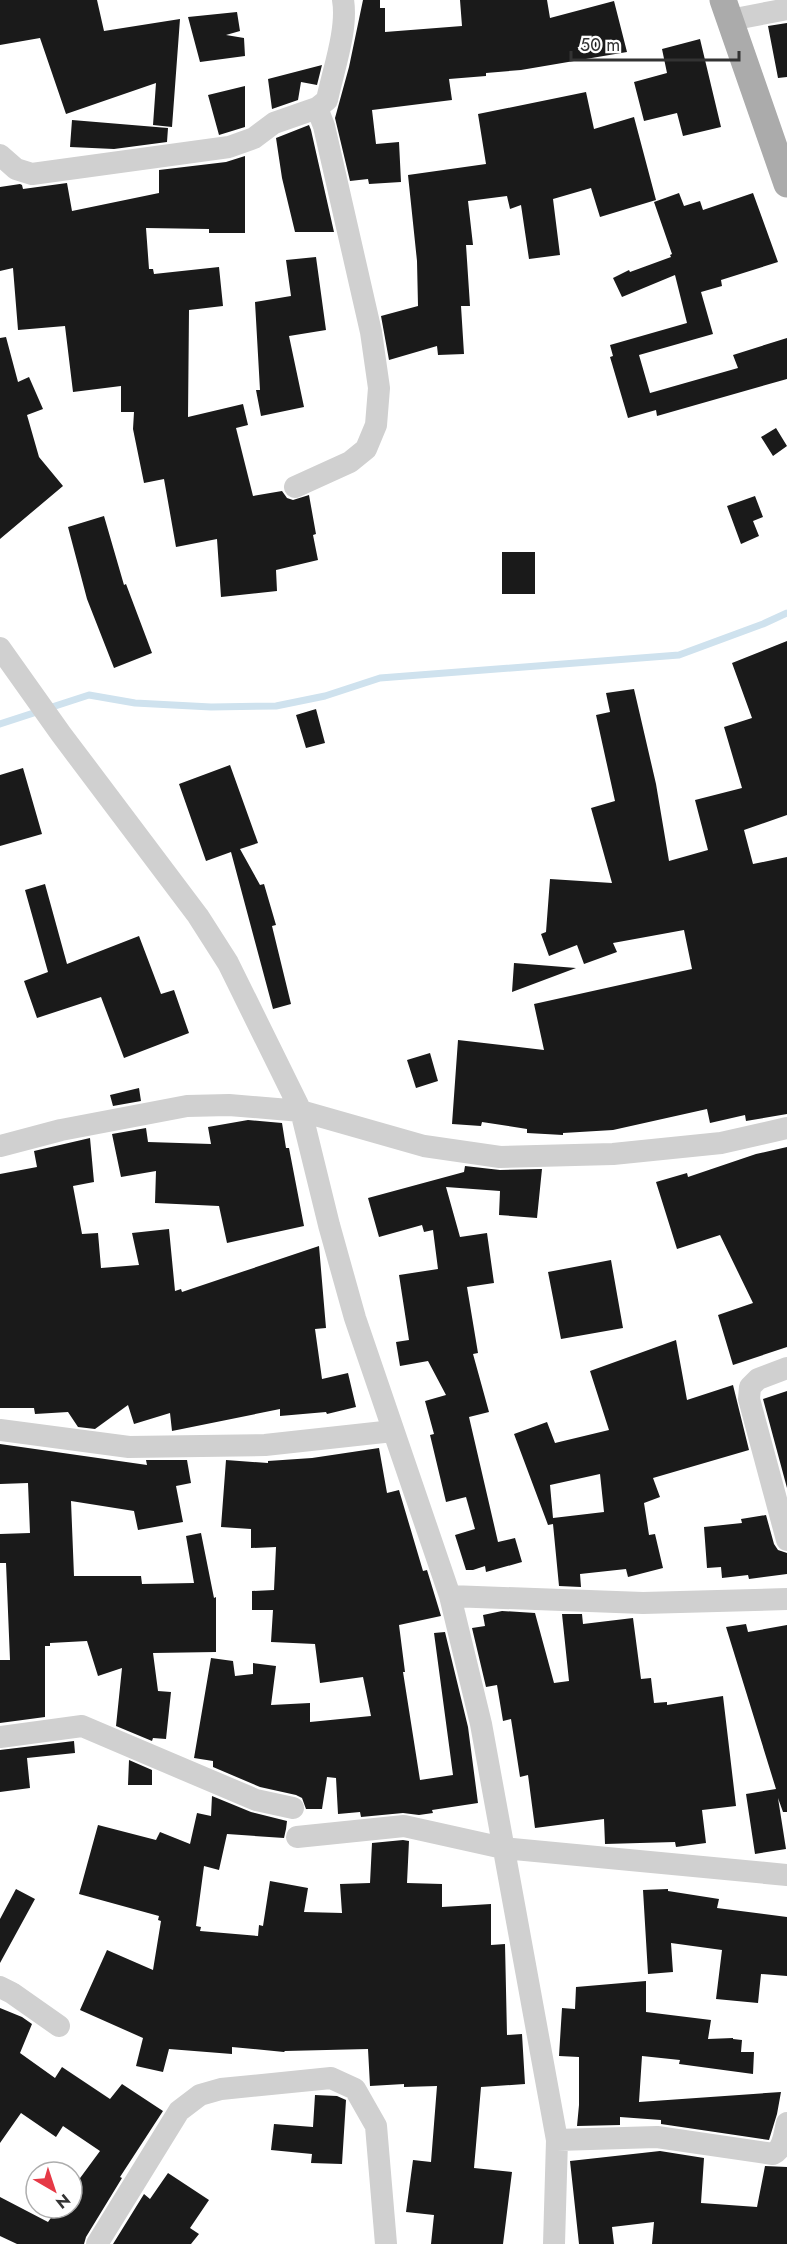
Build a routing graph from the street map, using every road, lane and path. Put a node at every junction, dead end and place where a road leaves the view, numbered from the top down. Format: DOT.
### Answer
graph roads {
  1 [pos="343,0"];
  2 [pos="787,9"];
  3 [pos="727,10"];
  4 [pos="317,108"];
  5 [pos="0,155"];
  6 [pos="787,184"];
  7 [pos="295,487"];
  8 [pos="0,648"];
  9 [pos="301,1111"];
  10 [pos="787,1128"];
  11 [pos="0,1146"];
  12 [pos="787,1368"];
  13 [pos="0,1430"];
  14 [pos="393,1431"];
  15 [pos="787,1540"];
  16 [pos="450,1596"];
  17 [pos="787,1599"];
  18 [pos="0,1737"];
  19 [pos="293,1808"];
  20 [pos="297,1837"];
  21 [pos="503,1848"];
  22 [pos="787,1875"];
  23 [pos="0,1987"];
  24 [pos="59,2026"];
  25 [pos="787,2123"];
  26 [pos="556,2140"];
  27 [pos="97,2244"];
  28 [pos="386,2244"];
  29 [pos="554,2244"];
  1 -- 4 [label="street"];
  2 -- 3 [label="street"];
  3 -- 6 [label="main road"];
  4 -- 5 [label="street"];
  4 -- 7 [label="street"];
  8 -- 9 [label="street"];
  9 -- 10 [label="street"];
  9 -- 11 [label="street"];
  9 -- 14 [label="street"];
  12 -- 15 [label="street"];
  13 -- 14 [label="street"];
  14 -- 16 [label="street"];
  16 -- 17 [label="street"];
  16 -- 21 [label="street"];
  18 -- 19 [label="street"];
  20 -- 21 [label="street"];
  21 -- 22 [label="street"];
  21 -- 26 [label="street"];
  23 -- 24 [label="street"];
  25 -- 26 [label="street"];
  26 -- 29 [label="street"];
  27 -- 28 [label="street"];
}
